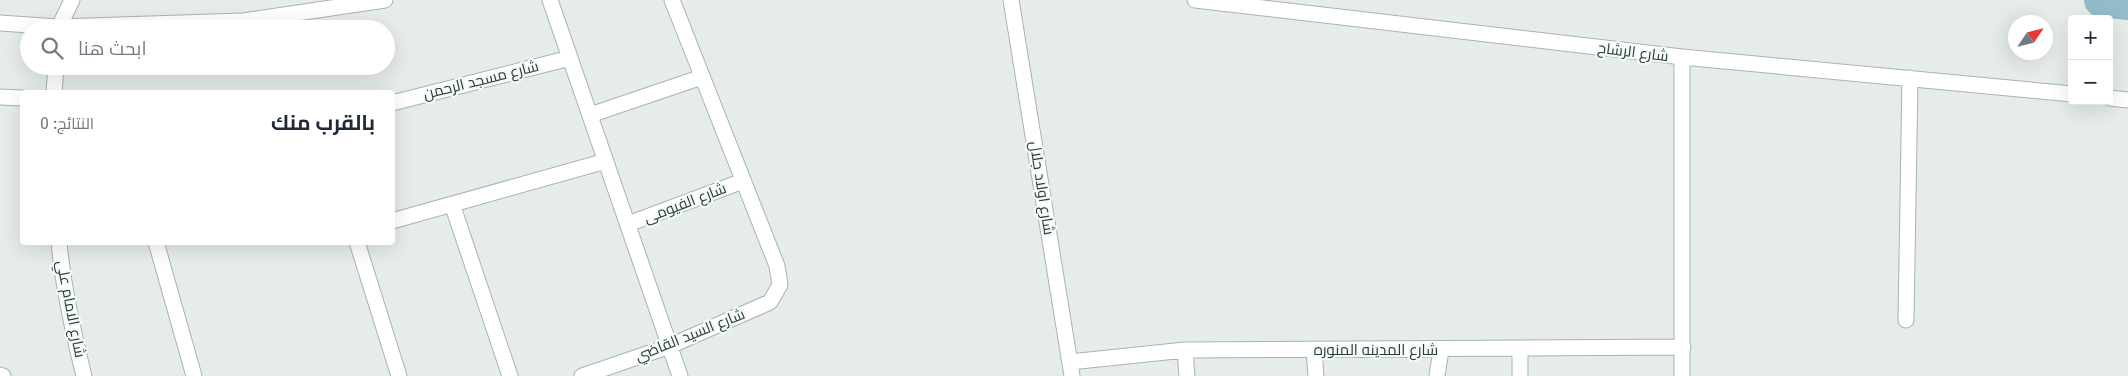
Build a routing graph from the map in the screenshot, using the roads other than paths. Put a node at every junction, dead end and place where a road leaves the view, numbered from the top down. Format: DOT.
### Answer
graph roads {
  1 [pos="72,0"];
  2 [pos="385,0"];
  3 [pos="550,0"];
  4 [pos="672,0"];
  5 [pos="1011,0"];
  6 [pos="1195,0"];
  7 [pos="62,20"];
  8 [pos="243,20"];
  9 [pos="0,23"];
  10 [pos="20,25"];
  11 [pos="570,58"];
  12 [pos="1682,58"];
  13 [pos="55,75"];
  14 [pos="702,77"];
  15 [pos="1910,78"];
  16 [pos="54,90"];
  17 [pos="2068,94"];
  18 [pos="0,97"];
  19 [pos="20,98"];
  20 [pos="2113,98"];
  21 [pos="2128,100"];
  22 [pos="395,102"];
  23 [pos="590,115"];
  24 [pos="606,161"];
  25 [pos="743,181"];
  26 [pos="452,204"];
  27 [pos="395,220"];
  28 [pos="628,224"];
  29 [pos="59,245"];
  30 [pos="157,245"];
  31 [pos="358,245"];
  32 [pos="1906,320"];
  33 [pos="670,346"];
  34 [pos="1683,347"];
  35 [pos="1520,349"];
  36 [pos="1185,350"];
  37 [pos="1314,350"];
  38 [pos="1440,350"];
  39 [pos="1071,369"];
  40 [pos="84,376"];
  41 [pos="194,376"];
  42 [pos="399,376"];
  43 [pos="510,376"];
  44 [pos="582,376"];
  45 [pos="680,376"];
  46 [pos="1187,376"];
  47 [pos="1316,376"];
  48 [pos="1437,376"];
  49 [pos="1520,376"];
  50 [pos="1682,376"];
  1 -- 7 [label="street"];
  2 -- 8 [label="street"];
  3 -- 11 [label="street"];
  4 -- 14 [label="street"];
  5 -- 39 [label="street, شارع اولاد جلال"];
  6 -- 12 [label="street, شارع الرشاح"];
  9 -- 10 [label="street"];
  11 -- 22 [label="street, شارع مسجد الرحمن"];
  11 -- 23 [label="street"];
  12 -- 15 [label="street, شارع الرشاح"];
  12 -- 34 [label="street"];
  13 -- 16 [label="street"];
  14 -- 23 [label="street"];
  14 -- 25 [label="street"];
  15 -- 17 [label="street, شارع الرشاح"];
  15 -- 32 [label="street"];
  18 -- 19 [label="street"];
  20 -- 21 [label="street"];
  23 -- 24 [label="street"];
  24 -- 26 [label="street"];
  24 -- 28 [label="street"];
  25 -- 28 [label="street, شارع الفيومى"];
  25 -- 33 [label="street, شارع السيد القاضي"];
  26 -- 27 [label="street"];
  26 -- 43 [label="street"];
  28 -- 33 [label="street"];
  29 -- 40 [label="street, شارع الامام علي"];
  30 -- 41 [label="street"];
  31 -- 42 [label="street"];
  33 -- 44 [label="street, شارع السيد القاضي"];
  33 -- 45 [label="street"];
  34 -- 35 [label="street, شارع المدينه المنوره"];
  34 -- 50 [label="street"];
  35 -- 38 [label="street, شارع المدينه المنوره"];
  35 -- 49 [label="street"];
  36 -- 37 [label="street, شارع المدينه المنوره"];
  36 -- 39 [label="street, شارع المدينه المنوره"];
  36 -- 46 [label="street"];
  37 -- 38 [label="street, شارع المدينه المنوره"];
  37 -- 47 [label="street"];
  38 -- 48 [label="street"];
}
